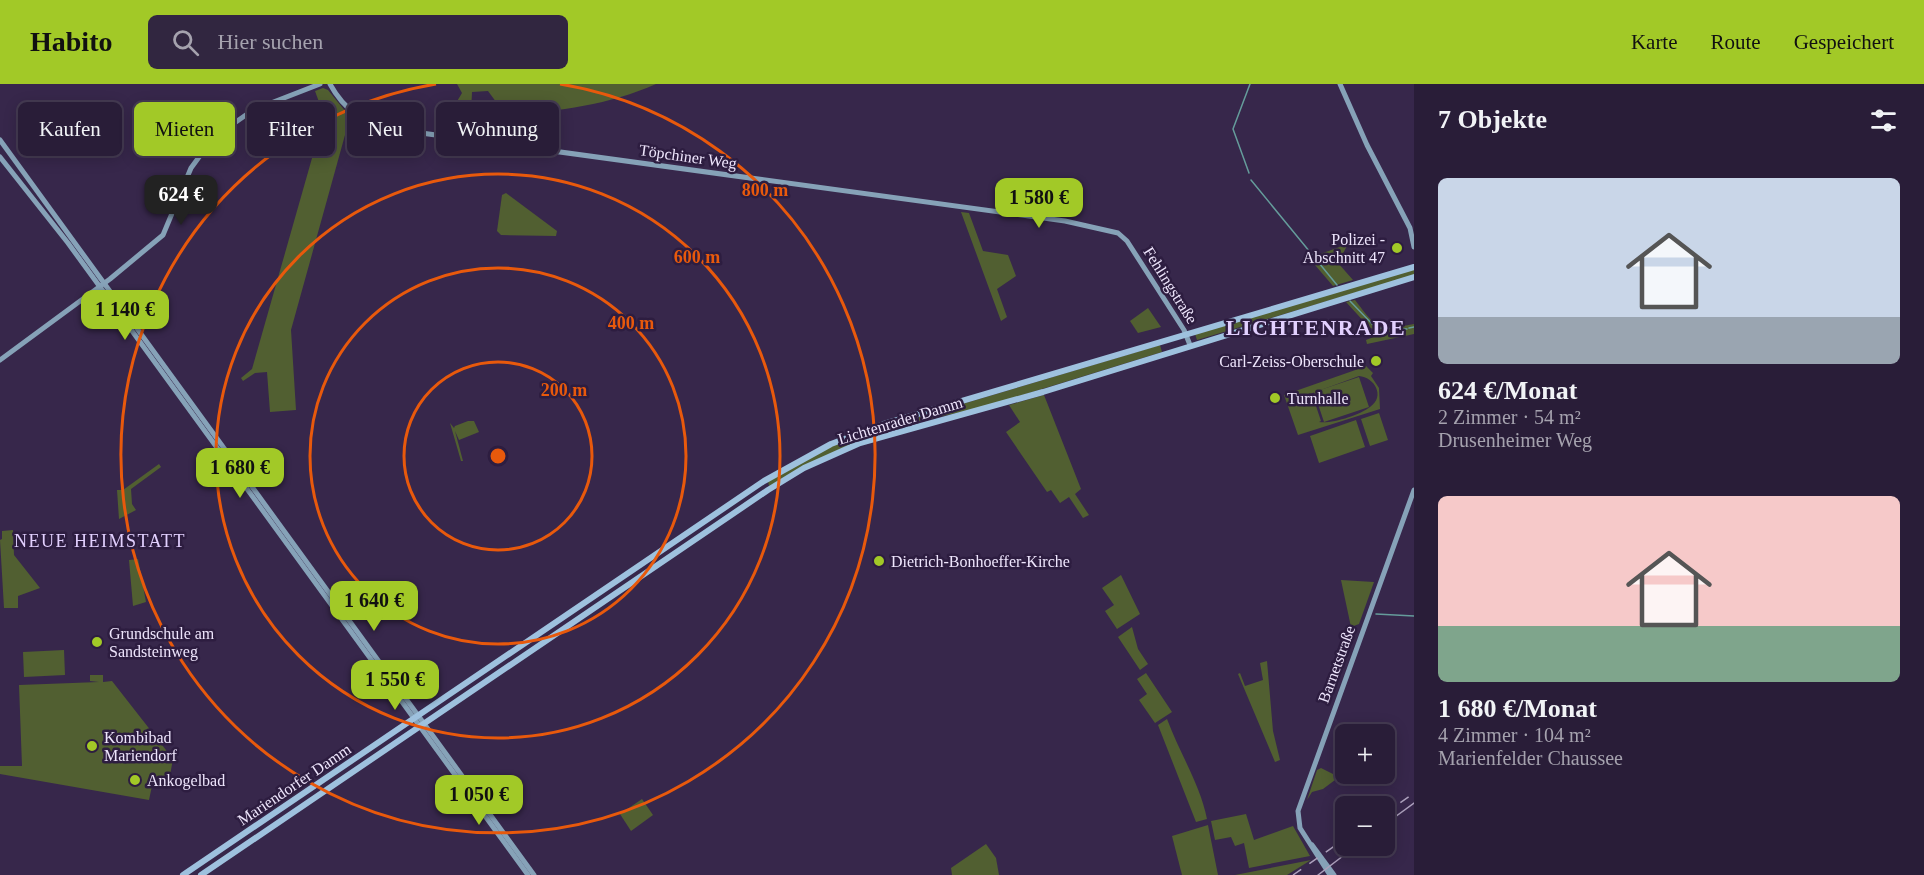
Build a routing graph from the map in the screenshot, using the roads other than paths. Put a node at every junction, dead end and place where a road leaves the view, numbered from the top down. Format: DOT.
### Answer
graph roads {
  1 [pos="320,84"];
  2 [pos="330,84"];
  3 [pos="1340,84"];
  4 [pos="0,140"];
  5 [pos="0,157"];
  6 [pos="1412,231"];
  7 [pos="1127,241"];
  8 [pos="1414,247"];
  9 [pos="1414,267"];
  10 [pos="1414,277"];
  11 [pos="102,285"];
  12 [pos="1256,314"];
  13 [pos="1244,328"];
  14 [pos="1186,334"];
  15 [pos="1162,342"];
  16 [pos="1190,345"];
  17 [pos="1165,353"];
  18 [pos="0,360"];
  19 [pos="915,415"];
  20 [pos="918,426"];
  21 [pos="1414,490"];
  22 [pos="440,702"];
  23 [pos="445,710"];
  24 [pos="417,717"];
  25 [pos="423,725"];
  26 [pos="395,732"];
  27 [pos="401,740"];
  28 [pos="183,875"];
  29 [pos="201,875"];
  30 [pos="528,875"];
  31 [pos="534,875"];
  32 [pos="1332,875"];
  1 -- 11 [label="street"];
  2 -- 7 [label="street, Töpchiner Weg"];
  3 -- 6 [label="street"];
  4 -- 11 [label="street"];
  5 -- 11 [label="street"];
  6 -- 8 [label="street"];
  7 -- 14 [label="street, Fehlingstraße"];
  9 -- 12 [label="main road, Lichtenrader Damm"];
  10 -- 13 [label="main road, Lichtenrader Damm"];
  11 -- 18 [label="street"];
  11 -- 24 [label="street"];
  12 -- 13 [label="main road"];
  12 -- 14 [label="main road, Lichtenrader Damm"];
  13 -- 16 [label="main road, Lichtenrader Damm"];
  14 -- 15 [label="main road, Lichtenrader Damm"];
  14 -- 16 [label="street, Fehlingstraße"];
  15 -- 17 [label="main road"];
  15 -- 19 [label="main road, Lichtenrader Damm"];
  16 -- 17 [label="main road, Lichtenrader Damm"];
  17 -- 20 [label="main road, Lichtenrader Damm"];
  19 -- 20 [label="main road"];
  19 -- 22 [label="main road, Lichtenrader Damm"];
  20 -- 23 [label="main road, Lichtenrader Damm"];
  21 -- 32 [label="street, Barnetstraße"];
  22 -- 23 [label="main road"];
  22 -- 24 [label="main road, Lichtenrader Damm"];
  23 -- 25 [label="main road, Lichtenrader Damm"];
  24 -- 25 [label="street"];
  24 -- 26 [label="main road, Mariendorfer Damm"];
  25 -- 27 [label="main road, Mariendorfer Damm"];
  25 -- 30 [label="street"];
  25 -- 31 [label="street"];
  26 -- 27 [label="main road"];
  26 -- 28 [label="main road, Mariendorfer Damm"];
  27 -- 29 [label="main road, Mariendorfer Damm"];
}
